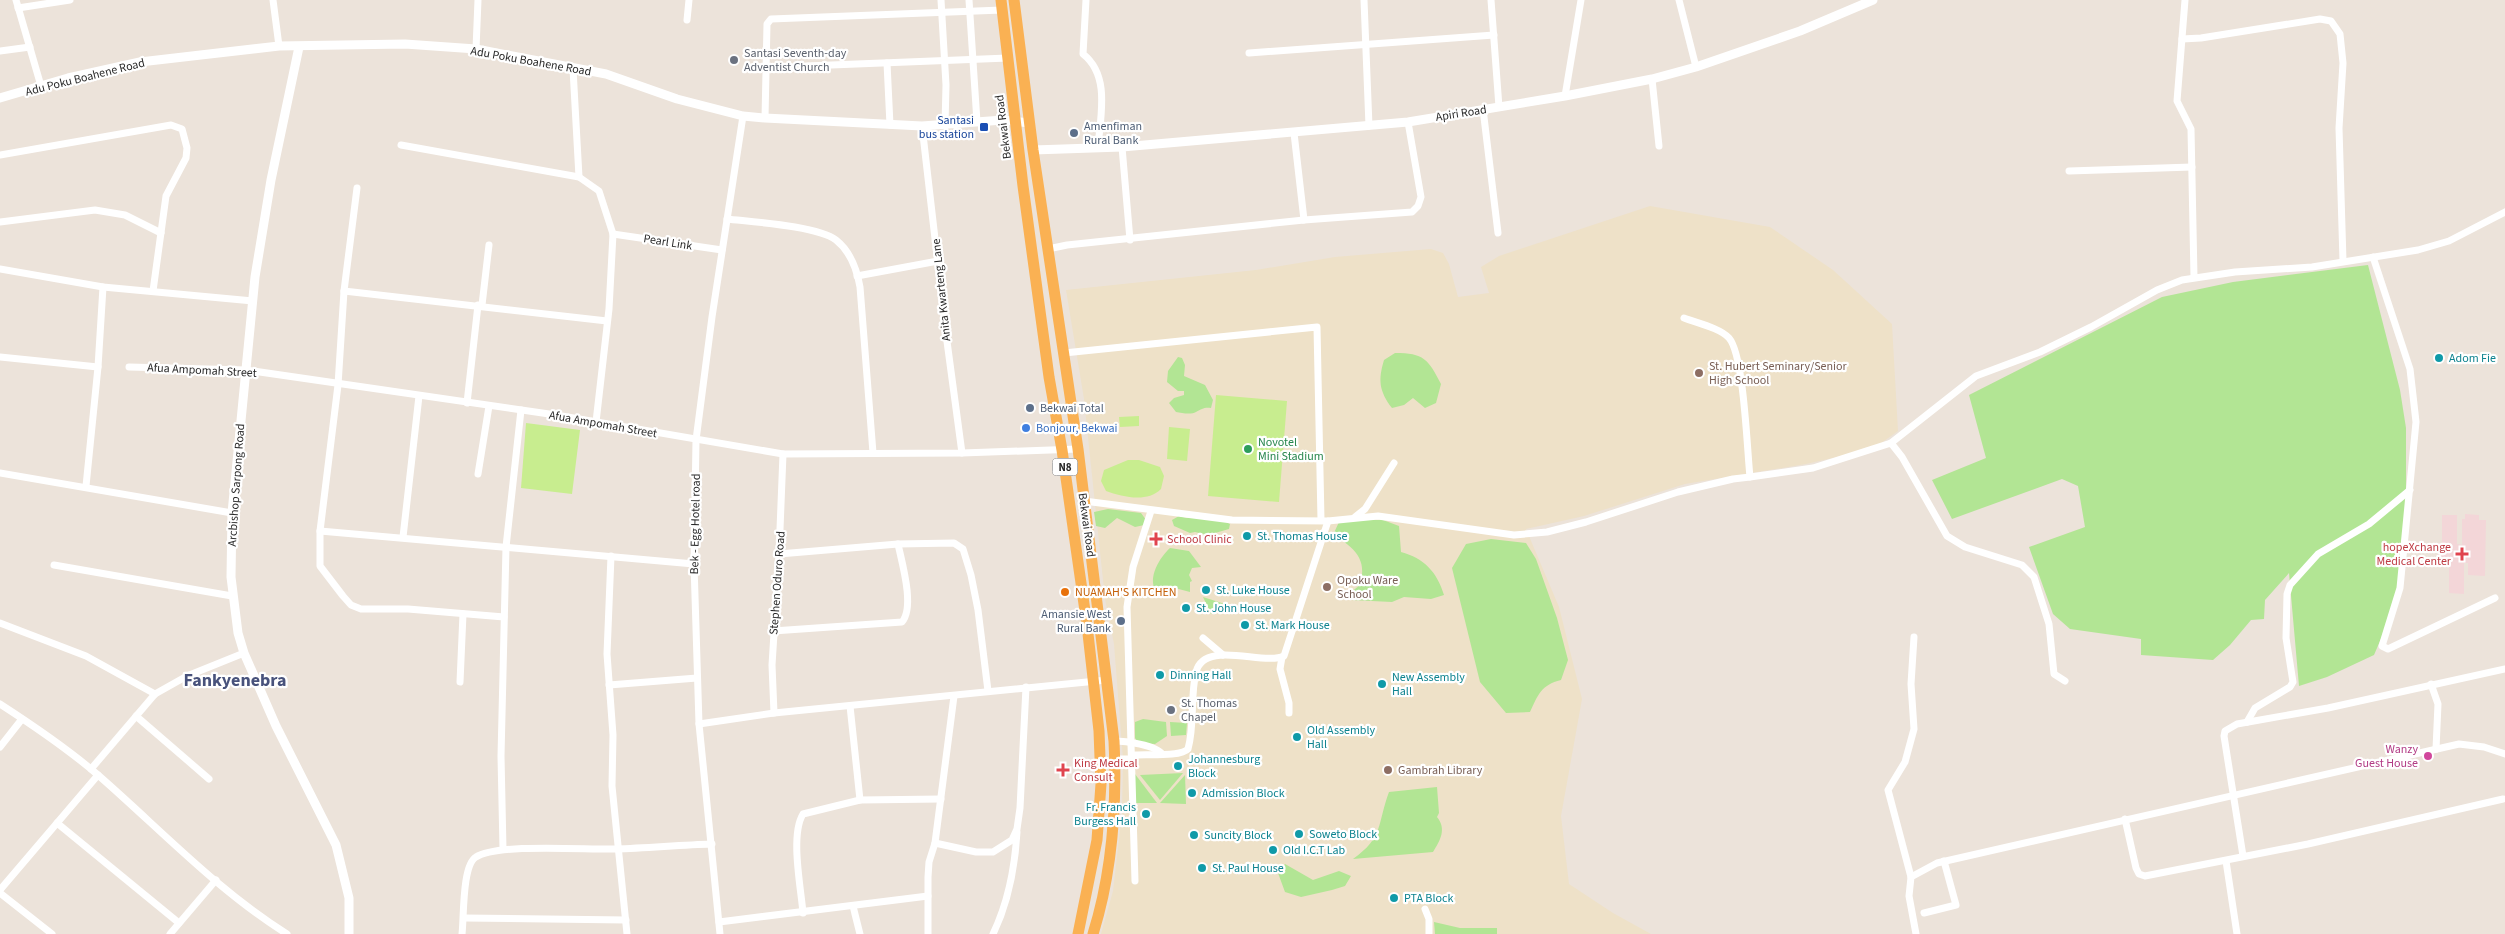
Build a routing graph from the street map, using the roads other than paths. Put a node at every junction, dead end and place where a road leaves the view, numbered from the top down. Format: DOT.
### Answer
graph roads {
  1 [pos="16,0"];
  2 [pos="70,0"];
  3 [pos="273,0"];
  4 [pos="478,0"];
  5 [pos="689,0"];
  6 [pos="941,0"];
  7 [pos="969,0"];
  8 [pos="1014,0"];
  9 [pos="1086,0"];
  10 [pos="1364,0"];
  11 [pos="1491,0"];
  12 [pos="1581,0"];
  13 [pos="1679,0"];
  14 [pos="1873,0"];
  15 [pos="2185,0"];
  16 [pos="1002,5"];
  17 [pos="18,8"];
  18 [pos="941,12"];
  19 [pos="970,12"];
  20 [pos="687,20"];
  21 [pos="1494,35"];
  22 [pos="2182,38"];
  23 [pos="279,46"];
  24 [pos="1365,46"];
  25 [pos="30,47"];
  26 [pos="299,47"];
  27 [pos="476,50"];
  28 [pos="0,51"];
  29 [pos="1249,53"];
  30 [pos="1008,58"];
  31 [pos="973,60"];
  32 [pos="944,61"];
  33 [pos="887,62"];
  34 [pos="806,66"];
  35 [pos="1696,66"];
  36 [pos="573,69"];
  37 [pos="1652,79"];
  38 [pos="41,86"];
  39 [pos="1565,96"];
  40 [pos="0,98"];
  41 [pos="1498,107"];
  42 [pos="1483,109"];
  43 [pos="743,116"];
  44 [pos="766,118"];
  45 [pos="1016,120"];
  46 [pos="978,122"];
  47 [pos="1408,122"];
  48 [pos="1030,123"];
  49 [pos="890,125"];
  50 [pos="945,125"];
  51 [pos="922,126"];
  52 [pos="1369,126"];
  53 [pos="1294,133"];
  54 [pos="401,145"];
  55 [pos="1659,146"];
  56 [pos="1122,147"];
  57 [pos="1098,148"];
  58 [pos="1033,150"];
  59 [pos="0,155"];
  60 [pos="2192,167"];
  61 [pos="2069,171"];
  62 [pos="579,177"];
  63 [pos="357,188"];
  64 [pos="2505,212"];
  65 [pos="728,219"];
  66 [pos="1304,220"];
  67 [pos="0,222"];
  68 [pos="161,233"];
  69 [pos="1498,233"];
  70 [pos="614,234"];
  71 [pos="1130,240"];
  72 [pos="489,245"];
  73 [pos="1048,249"];
  74 [pos="722,250"];
  75 [pos="2373,257"];
  76 [pos="938,261"];
  77 [pos="2343,261"];
  78 [pos="0,268"];
  79 [pos="858,276"];
  80 [pos="2194,277"];
  81 [pos="103,287"];
  82 [pos="1055,288"];
  83 [pos="1037,289"];
  84 [pos="153,291"];
  85 [pos="344,291"];
  86 [pos="253,301"];
  87 [pos="480,305"];
  88 [pos="1684,318"];
  89 [pos="607,321"];
  90 [pos="1064,353"];
  91 [pos="0,357"];
  92 [pos="98,367"];
  93 [pos="130,367"];
  94 [pos="246,370"];
  95 [pos="338,385"];
  96 [pos="419,396"];
  97 [pos="467,402"];
  98 [pos="489,406"];
  99 [pos="521,410"];
  100 [pos="596,422"];
  101 [pos="696,440"];
  102 [pos="1891,443"];
  103 [pos="1078,449"];
  104 [pos="1062,450"];
  105 [pos="873,453"];
  106 [pos="962,453"];
  107 [pos="783,454"];
  108 [pos="1394,463"];
  109 [pos="0,473"];
  110 [pos="478,474"];
  111 [pos="1750,478"];
  112 [pos="86,486"];
  113 [pos="2410,490"];
  114 [pos="1084,501"];
  115 [pos="1151,511"];
  116 [pos="232,513"];
  117 [pos="1354,517"];
  118 [pos="1324,520"];
  119 [pos="320,531"];
  120 [pos="403,537"];
  121 [pos="898,544"];
  122 [pos="506,547"];
  123 [pos="779,554"];
  124 [pos="611,556"];
  125 [pos="694,564"];
  126 [pos="54,565"];
  127 [pos="232,596"];
  128 [pos="2495,598"];
  129 [pos="463,614"];
  130 [pos="504,617"];
  131 [pos="0,623"];
  132 [pos="773,631"];
  133 [pos="1914,637"];
  134 [pos="1204,638"];
  135 [pos="244,653"];
  136 [pos="1223,655"];
  137 [pos="1282,657"];
  138 [pos="2505,669"];
  139 [pos="697,678"];
  140 [pos="1107,680"];
  141 [pos="2065,681"];
  142 [pos="460,682"];
  143 [pos="1095,682"];
  144 [pos="2431,684"];
  145 [pos="609,685"];
  146 [pos="1026,687"];
  147 [pos="988,691"];
  148 [pos="156,694"];
  149 [pos="954,696"];
  150 [pos="0,704"];
  151 [pos="850,706"];
  152 [pos="774,713"];
  153 [pos="1289,713"];
  154 [pos="136,716"];
  155 [pos="22,719"];
  156 [pos="2247,722"];
  157 [pos="699,724"];
  158 [pos="1114,741"];
  159 [pos="1131,742"];
  160 [pos="0,747"];
  161 [pos="2436,749"];
  162 [pos="1162,754"];
  163 [pos="2505,754"];
  164 [pos="1115,759"];
  165 [pos="1131,759"];
  166 [pos="91,769"];
  167 [pos="98,775"];
  168 [pos="209,779"];
  169 [pos="2234,795"];
  170 [pos="941,799"];
  171 [pos="2503,799"];
  172 [pos="860,800"];
  173 [pos="2125,819"];
  174 [pos="57,824"];
  175 [pos="1018,829"];
  176 [pos="712,844"];
  177 [pos="935,844"];
  178 [pos="503,849"];
  179 [pos="617,849"];
  180 [pos="2242,856"];
  181 [pos="1944,861"];
  182 [pos="2226,861"];
  183 [pos="1911,877"];
  184 [pos="216,880"];
  185 [pos="1135,881"];
  186 [pos="0,891"];
  187 [pos="928,896"];
  188 [pos="852,906"];
  189 [pos="1425,909"];
  190 [pos="803,913"];
  191 [pos="1924,913"];
  192 [pos="464,918"];
  193 [pos="626,920"];
  194 [pos="719,922"];
  195 [pos="179,923"];
  196 [pos="282,933"];
  197 [pos="52,934"];
  198 [pos="170,934"];
  199 [pos="349,934"];
  200 [pos="462,934"];
  201 [pos="627,934"];
  202 [pos="720,934"];
  203 [pos="860,934"];
  204 [pos="928,934"];
  205 [pos="993,934"];
  206 [pos="1078,934"];
  207 [pos="1093,934"];
  208 [pos="1429,934"];
  209 [pos="1916,934"];
  210 [pos="2237,934"];
  1 -- 17 [label="street"];
  2 -- 17 [label="street"];
  3 -- 23 [label="street"];
  4 -- 27 [label="street"];
  5 -- 20 [label="street"];
  6 -- 18 [label="street"];
  7 -- 19 [label="street"];
  8 -- 48 [label="highway, Bekwai Road / N8"];
  9 -- 57 [label="street"];
  10 -- 24 [label="street"];
  11 -- 21 [label="street"];
  12 -- 39 [label="street"];
  13 -- 35 [label="street"];
  14 -- 35 [label="street, Apiri Road"];
  15 -- 22 [label="street"];
  16 -- 19 [label="street"];
  16 -- 30 [label="highway, Bekwai Road / N8"];
  17 -- 25 [label="street"];
  18 -- 19 [label="street"];
  18 -- 32 [label="street"];
  18 -- 44 [label="street"];
  19 -- 31 [label="street"];
  21 -- 24 [label="street"];
  21 -- 41 [label="street"];
  22 -- 60 [label="street"];
  22 -- 77 [label="street"];
  23 -- 26 [label="street, Adu Poku Boahene Road"];
  23 -- 38 [label="street, Adu Poku Boahene Road"];
  24 -- 29 [label="street"];
  24 -- 52 [label="street"];
  25 -- 28 [label="street"];
  25 -- 38 [label="street"];
  26 -- 27 [label="street, Adu Poku Boahene Road"];
  26 -- 86 [label="street, Arcbishop Sarpong Road"];
  27 -- 36 [label="street, Adu Poku Boahene Road"];
  30 -- 31 [label="street"];
  30 -- 45 [label="highway, Bekwai Road / N8"];
  31 -- 32 [label="street"];
  31 -- 46 [label="street"];
  32 -- 33 [label="street"];
  32 -- 50 [label="street"];
  33 -- 34 [label="street"];
  33 -- 49 [label="street"];
  35 -- 37 [label="street, Apiri Road"];
  36 -- 43 [label="street, Adu Poku Boahene Road"];
  36 -- 62 [label="street"];
  37 -- 39 [label="street, Apiri Road"];
  37 -- 55 [label="street"];
  38 -- 40 [label="street, Adu Poku Boahene Road"];
  39 -- 41 [label="street, Apiri Road"];
  41 -- 42 [label="street, Apiri Road"];
  42 -- 47 [label="street, Apiri Road"];
  42 -- 69 [label="street"];
  43 -- 44 [label="street, Adu Poku Boahene Road"];
  43 -- 65 [label="street, Bek - Egg Hotel road"];
  44 -- 49 [label="street, Adu Poku Boahene Road"];
  45 -- 46 [label="street, Adu Poku Boahene Road"];
  45 -- 48 [label="street, Adu Poku Boahene Road"];
  45 -- 83 [label="highway, Bekwai Road / N8"];
  46 -- 50 [label="street, Adu Poku Boahene Road"];
  47 -- 52 [label="street, Apiri Road"];
  47 -- 66 [label="street"];
  48 -- 58 [label="highway, Bekwai Road / N8"];
  49 -- 51 [label="street, Adu Poku Boahene Road"];
  50 -- 51 [label="street, Adu Poku Boahene Road"];
  51 -- 76 [label="street, Anita Kwarteng Lane"];
  52 -- 53 [label="street, Apiri Road"];
  53 -- 56 [label="street, Apiri Road"];
  53 -- 66 [label="street"];
  54 -- 62 [label="street"];
  56 -- 57 [label="street, Apiri Road"];
  56 -- 71 [label="street"];
  57 -- 58 [label="street, Apiri Road"];
  58 -- 73 [label="highway, Bekwai Road / N8"];
  59 -- 68 [label="street"];
  60 -- 61 [label="street"];
  60 -- 80 [label="street"];
  62 -- 70 [label="street"];
  63 -- 85 [label="street"];
  64 -- 75 [label="street"];
  65 -- 74 [label="street, Bek - Egg Hotel road"];
  65 -- 79 [label="street"];
  66 -- 71 [label="street"];
  67 -- 68 [label="street"];
  68 -- 84 [label="street"];
  70 -- 74 [label="street, Pearl Link"];
  70 -- 89 [label="street"];
  71 -- 73 [label="street"];
  72 -- 87 [label="street"];
  73 -- 82 [label="highway, Bekwai Road / N8"];
  74 -- 101 [label="street, Bek - Egg Hotel road"];
  75 -- 77 [label="street"];
  75 -- 113 [label="street"];
  76 -- 79 [label="street"];
  76 -- 106 [label="street, Anita Kwarteng Lane"];
  77 -- 80 [label="street"];
  78 -- 81 [label="street"];
  79 -- 105 [label="street"];
  80 -- 102 [label="street"];
  81 -- 84 [label="street"];
  81 -- 92 [label="street"];
  82 -- 83 [label="highway"];
  82 -- 90 [label="highway, Bekwai Road / N8"];
  83 -- 104 [label="highway, Bekwai Road / N8"];
  84 -- 86 [label="street"];
  85 -- 87 [label="street"];
  85 -- 95 [label="street"];
  86 -- 94 [label="street, Arcbishop Sarpong Road"];
  87 -- 89 [label="street"];
  87 -- 97 [label="street"];
  88 -- 111 [label="street"];
  89 -- 100 [label="street"];
  90 -- 103 [label="highway, Bekwai Road / N8"];
  90 -- 118 [label="street"];
  91 -- 92 [label="street"];
  92 -- 112 [label="street"];
  93 -- 94 [label="street, Afua Ampomah Street"];
  94 -- 95 [label="street, Afua Ampomah Street"];
  94 -- 116 [label="street, Arcbishop Sarpong Road"];
  95 -- 96 [label="street, Afua Ampomah Street"];
  95 -- 119 [label="street"];
  96 -- 97 [label="street, Afua Ampomah Street"];
  96 -- 120 [label="street"];
  97 -- 98 [label="street, Afua Ampomah Street"];
  98 -- 99 [label="street, Afua Ampomah Street"];
  98 -- 110 [label="street"];
  99 -- 100 [label="street, Afua Ampomah Street"];
  99 -- 122 [label="street"];
  100 -- 101 [label="street, Afua Ampomah Street"];
  101 -- 107 [label="street, Afua Ampomah Street"];
  101 -- 125 [label="street, Bek - Egg Hotel road"];
  102 -- 111 [label="street"];
  102 -- 141 [label="street"];
  103 -- 104 [label="street, Afua Ampomah Street"];
  103 -- 114 [label="highway, Bekwai Road / N8"];
  104 -- 106 [label="street, Afua Ampomah Street"];
  104 -- 143 [label="highway, Bekwai Road / N8"];
  105 -- 106 [label="street, Afua Ampomah Street"];
  105 -- 107 [label="street, Afua Ampomah Street"];
  107 -- 123 [label="street, Stephen Oduro Road"];
  108 -- 117 [label="street"];
  109 -- 112 [label="street"];
  111 -- 117 [label="street"];
  112 -- 116 [label="street"];
  113 -- 128 [label="street"];
  113 -- 156 [label="street"];
  114 -- 115 [label="street"];
  114 -- 140 [label="highway, Bekwai Road / N8"];
  115 -- 118 [label="street"];
  115 -- 159 [label="street"];
  116 -- 127 [label="street, Arcbishop Sarpong Road"];
  117 -- 118 [label="street"];
  118 -- 137 [label="street"];
  119 -- 120 [label="street"];
  119 -- 129 [label="street"];
  120 -- 122 [label="street"];
  121 -- 123 [label="street"];
  121 -- 132 [label="street"];
  121 -- 147 [label="street"];
  122 -- 124 [label="street"];
  122 -- 130 [label="street"];
  123 -- 132 [label="street, Stephen Oduro Road"];
  124 -- 125 [label="street"];
  124 -- 145 [label="street"];
  125 -- 139 [label="street, Bek - Egg Hotel road"];
  126 -- 127 [label="street"];
  127 -- 135 [label="street, Arcbishop Sarpong Road"];
  129 -- 130 [label="street"];
  129 -- 142 [label="street"];
  130 -- 178 [label="street"];
  131 -- 148 [label="street"];
  132 -- 152 [label="street, Stephen Oduro Road"];
  133 -- 183 [label="street"];
  134 -- 136 [label="street"];
  135 -- 148 [label="street"];
  135 -- 199 [label="street, Arcbishop Sarpong Road"];
  136 -- 137 [label="street"];
  136 -- 162 [label="street"];
  137 -- 153 [label="street"];
  138 -- 144 [label="street"];
  139 -- 145 [label="street"];
  139 -- 157 [label="street, Bek - Egg Hotel road"];
  140 -- 143 [label="street"];
  140 -- 158 [label="highway, Bekwai Road / N8"];
  143 -- 146 [label="street"];
  143 -- 206 [label="highway, Bekwai Road / N8"];
  144 -- 156 [label="street"];
  144 -- 161 [label="street"];
  145 -- 179 [label="street"];
  146 -- 147 [label="street"];
  146 -- 175 [label="street"];
  147 -- 149 [label="street"];
  148 -- 154 [label="street"];
  149 -- 151 [label="street"];
  149 -- 170 [label="street"];
  150 -- 155 [label="street"];
  151 -- 152 [label="street"];
  151 -- 172 [label="street"];
  152 -- 157 [label="street"];
  154 -- 166 [label="street"];
  154 -- 168 [label="street"];
  155 -- 160 [label="street"];
  155 -- 166 [label="street"];
  156 -- 169 [label="street"];
  157 -- 176 [label="street, Bek - Egg Hotel road"];
  158 -- 159 [label="street"];
  158 -- 164 [label="highway, Bekwai Road / N8"];
  159 -- 162 [label="street"];
  159 -- 165 [label="street"];
  161 -- 163 [label="street"];
  161 -- 169 [label="street"];
  162 -- 165 [label="street"];
  164 -- 165 [label="street"];
  164 -- 207 [label="highway, Bekwai Road / N8"];
  165 -- 185 [label="street"];
  166 -- 167 [label="street"];
  167 -- 174 [label="street"];
  167 -- 184 [label="street"];
  169 -- 173 [label="street"];
  169 -- 180 [label="street"];
  170 -- 172 [label="street"];
  170 -- 177 [label="street"];
  171 -- 180 [label="street"];
  172 -- 190 [label="street"];
  173 -- 181 [label="street"];
  173 -- 182 [label="street"];
  174 -- 186 [label="street"];
  174 -- 195 [label="street"];
  175 -- 177 [label="street"];
  175 -- 205 [label="street"];
  176 -- 179 [label="street"];
  176 -- 194 [label="street, Bek - Egg Hotel road"];
  177 -- 187 [label="street"];
  178 -- 179 [label="street"];
  178 -- 192 [label="street"];
  179 -- 193 [label="street"];
  180 -- 182 [label="street"];
  181 -- 183 [label="street"];
  181 -- 191 [label="street"];
  182 -- 210 [label="street"];
  183 -- 209 [label="street"];
  184 -- 195 [label="street"];
  184 -- 196 [label="street"];
  186 -- 197 [label="street"];
  187 -- 188 [label="street"];
  187 -- 204 [label="street"];
  188 -- 190 [label="street"];
  188 -- 203 [label="street"];
  189 -- 208 [label="street"];
  190 -- 194 [label="street"];
  192 -- 193 [label="street"];
  192 -- 200 [label="street"];
  193 -- 201 [label="street"];
  194 -- 202 [label="street, Bek - Egg Hotel road"];
  195 -- 198 [label="street"];
}
